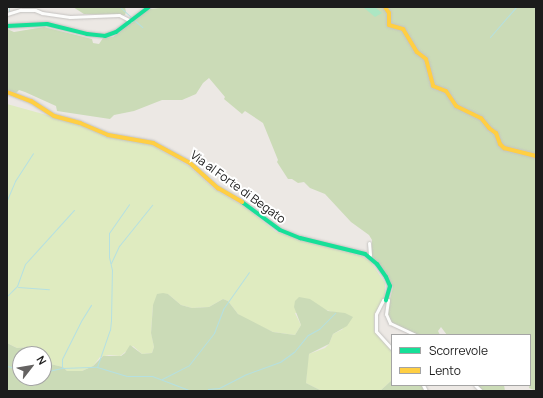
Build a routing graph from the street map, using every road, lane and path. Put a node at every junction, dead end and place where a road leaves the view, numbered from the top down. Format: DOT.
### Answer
graph roads {
  1 [pos="149,7"];
  2 [pos="385,7"];
  3 [pos="7,14"];
  4 [pos="130,21"];
  5 [pos="7,26"];
  6 [pos="7,92"];
  7 [pos="536,156"];
  8 [pos="369,243"];
  9 [pos="370,256"];
  10 [pos="386,300"];
  11 [pos="414,334"];
  12 [pos="391,348"];
  1 -- 4 [label="street"];
  2 -- 7 [label="street"];
  3 -- 4 [label="street"];
  4 -- 5 [label="street"];
  6 -- 9 [label="street, Via al Forte di Begato"];
  8 -- 9 [label="street"];
  9 -- 10 [label="street, Via al Forte di Begato"];
  10 -- 11 [label="street"];
  10 -- 12 [label="street"];
}
